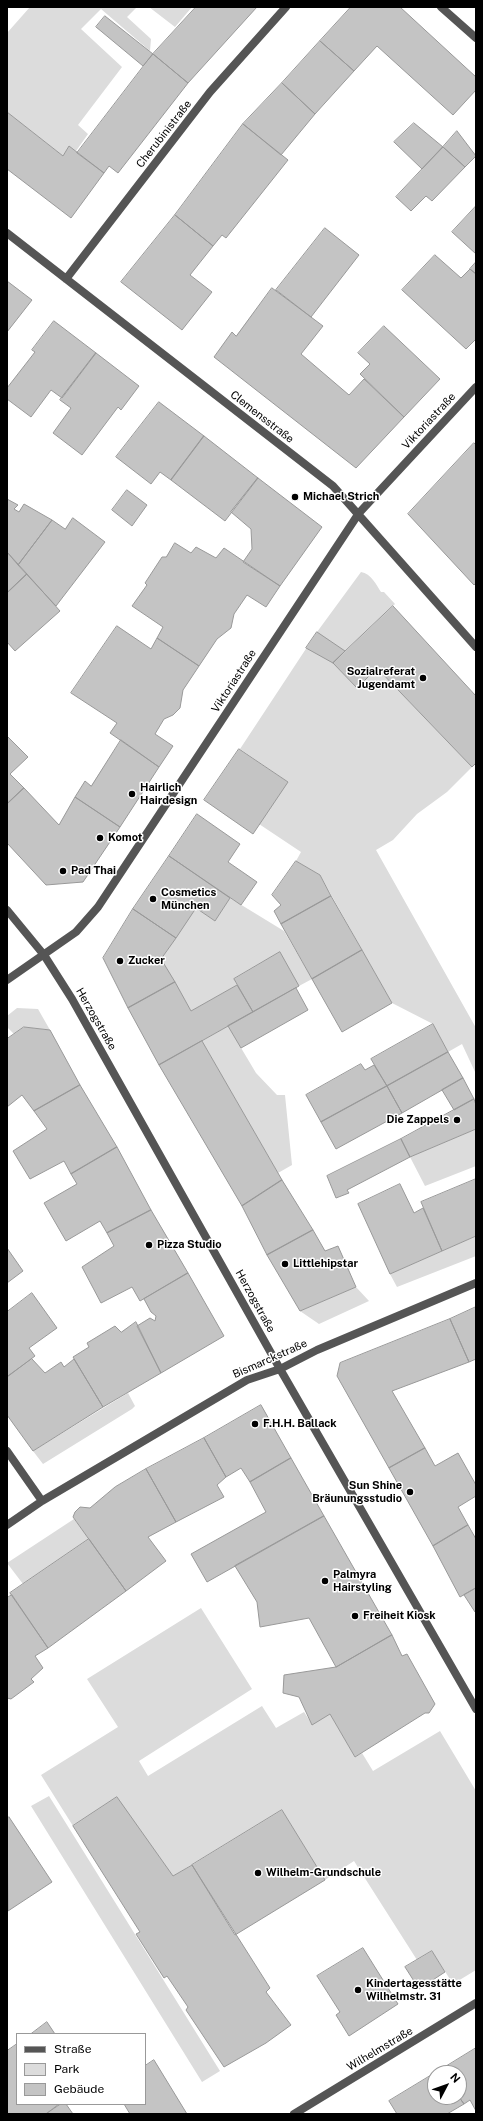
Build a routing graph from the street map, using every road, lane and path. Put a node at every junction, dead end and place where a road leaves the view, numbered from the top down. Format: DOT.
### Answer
graph roads {
  1 [pos="286,7"];
  2 [pos="441,7"];
  3 [pos="476,38"];
  4 [pos="7,234"];
  5 [pos="66,279"];
  6 [pos="476,387"];
  7 [pos="358,513"];
  8 [pos="476,647"];
  9 [pos="7,910"];
  10 [pos="44,955"];
  11 [pos="7,980"];
  12 [pos="476,1283"];
  13 [pos="280,1369"];
  14 [pos="7,1451"];
  15 [pos="42,1501"];
  16 [pos="7,1526"];
  17 [pos="476,1709"];
  18 [pos="476,2003"];
  19 [pos="294,2114"];
  1 -- 5 [label="street, Cherubinistraße"];
  2 -- 3 [label="street"];
  4 -- 5 [label="street, Clemensstraße"];
  5 -- 7 [label="street, Clemensstraße"];
  6 -- 7 [label="street, Viktoriastraße"];
  7 -- 8 [label="street, Clemensstraße"];
  7 -- 10 [label="street, Viktoriastraße"];
  9 -- 10 [label="street, Herzogstraße"];
  10 -- 11 [label="street, Viktoriastraße"];
  10 -- 13 [label="street, Herzogstraße"];
  12 -- 13 [label="street, Bismarckstraße"];
  13 -- 15 [label="street, Bismarckstraße"];
  13 -- 17 [label="street, Herzogstraße"];
  14 -- 15 [label="street"];
  15 -- 16 [label="street, Bismarckstraße"];
  18 -- 19 [label="street, Wilhelmstraße"];
}
